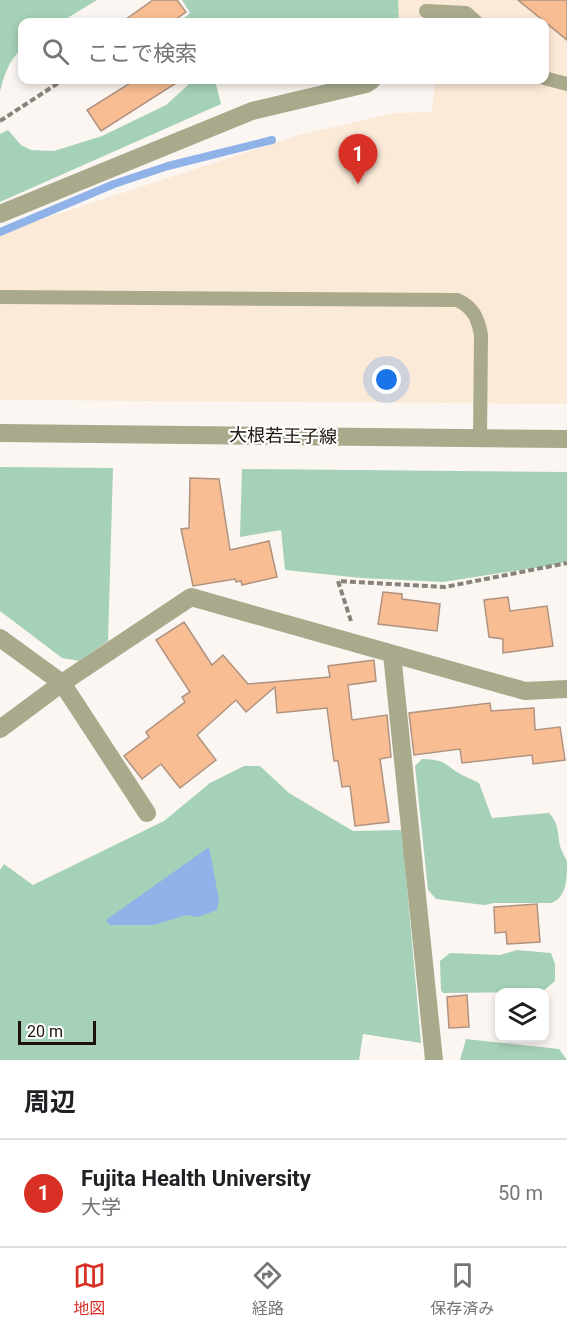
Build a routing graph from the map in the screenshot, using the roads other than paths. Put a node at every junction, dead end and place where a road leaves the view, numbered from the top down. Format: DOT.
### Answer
graph roads {
  1 [pos="423,11"];
  2 [pos="472,18"];
  3 [pos="549,79"];
  4 [pos="366,84"];
  5 [pos="567,84"];
  6 [pos="0,214"];
  7 [pos="0,297"];
  8 [pos="0,433"];
  9 [pos="480,439"];
  10 [pos="567,439"];
  11 [pos="0,638"];
  12 [pos="392,654"];
  13 [pos="62,683"];
  14 [pos="567,689"];
  15 [pos="0,729"];
  16 [pos="147,813"];
  17 [pos="434,1060"];
  1 -- 2 [label="lane"];
  3 -- 5 [label="lane"];
  4 -- 6 [label="street"];
  7 -- 9 [label="lane"];
  8 -- 9 [label="street, 大根若王子線"];
  9 -- 10 [label="street, 大根若王子線"];
  11 -- 13 [label="street"];
  12 -- 13 [label="street"];
  12 -- 14 [label="street"];
  12 -- 17 [label="street"];
  13 -- 15 [label="street"];
  13 -- 16 [label="street"];
}
